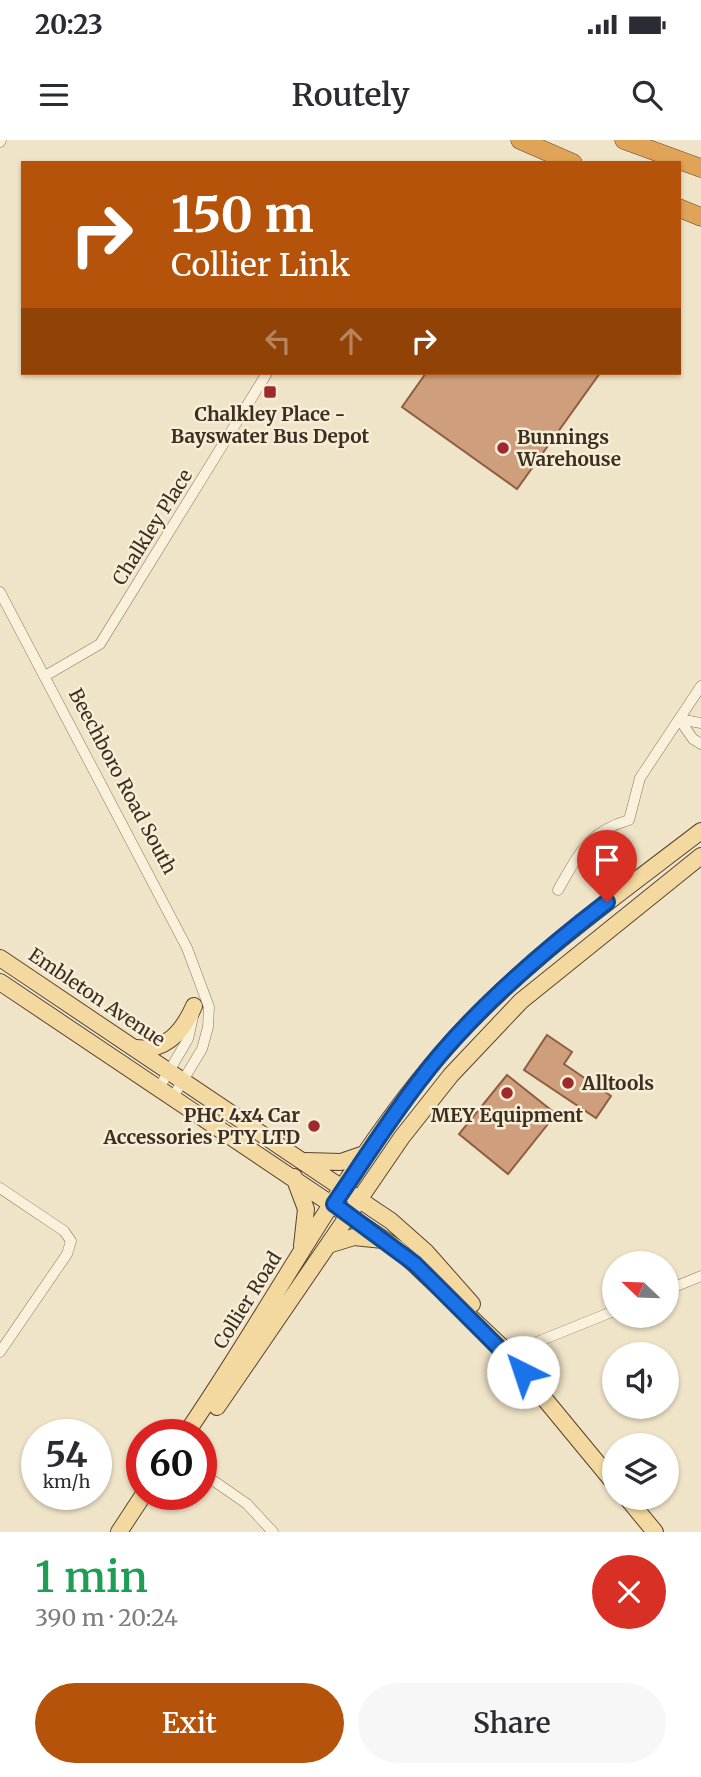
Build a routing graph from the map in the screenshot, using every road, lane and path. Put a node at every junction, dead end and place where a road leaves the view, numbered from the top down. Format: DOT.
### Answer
graph roads {
  1 [pos="520,140"];
  2 [pos="624,140"];
  3 [pos="568,161"];
  4 [pos="680,161"];
  5 [pos="681,161"];
  6 [pos="701,169"];
  7 [pos="681,209"];
  8 [pos="701,218"];
  9 [pos="266,375"];
  10 [pos="0,592"];
  11 [pos="45,676"];
  12 [pos="701,686"];
  13 [pos="679,719"];
  14 [pos="701,723"];
  15 [pos="701,744"];
  16 [pos="701,831"];
  17 [pos="701,856"];
  18 [pos="558,890"];
  19 [pos="0,958"];
  20 [pos="0,982"];
  21 [pos="52,993"];
  22 [pos="197,999"];
  23 [pos="76,1033"];
  24 [pos="134,1048"];
  25 [pos="177,1076"];
  26 [pos="166,1093"];
  27 [pos="368,1153"];
  28 [pos="303,1161"];
  29 [pos="294,1177"];
  30 [pos="0,1188"];
  31 [pos="345,1188"];
  32 [pos="360,1199"];
  33 [pos="334,1204"];
  34 [pos="349,1214"];
  35 [pos="388,1241"];
  36 [pos="328,1245"];
  37 [pos="301,1252"];
  38 [pos="701,1276"];
  39 [pos="679,1285"];
  40 [pos="602,1316"];
  41 [pos="501,1346"];
  42 [pos="0,1352"];
  43 [pos="512,1360"];
  44 [pos="195,1419"];
  45 [pos="209,1419"];
  46 [pos="602,1469"];
  47 [pos="217,1483"];
  48 [pos="134,1510"];
  49 [pos="147,1510"];
  50 [pos="637,1510"];
  51 [pos="119,1532"];
  52 [pos="132,1532"];
  53 [pos="273,1532"];
  54 [pos="655,1532"];
  1 -- 3 [label="highway"];
  2 -- 4 [label="highway"];
  5 -- 6 [label="highway"];
  7 -- 8 [label="highway"];
  9 -- 11 [label="street, Chalkley Place"];
  10 -- 11 [label="street, Beechboro Road South"];
  11 -- 22 [label="street, Beechboro Road South"];
  12 -- 13 [label="street"];
  13 -- 14 [label="street"];
  13 -- 15 [label="street"];
  13 -- 18 [label="street"];
  16 -- 27 [label="main road, Collier Road"];
  17 -- 32 [label="main road, Collier Road"];
  19 -- 21 [label="main road, Embleton Avenue"];
  20 -- 23 [label="main road"];
  21 -- 23 [label="main road"];
  21 -- 24 [label="main road, Embleton Avenue"];
  22 -- 24 [label="main road"];
  22 -- 25 [label="street, Beechboro Road South"];
  22 -- 25 [label="street, Beechboro Road South"];
  23 -- 26 [label="main road"];
  24 -- 25 [label="main road, Embleton Avenue"];
  25 -- 26 [label="street, Beechboro Road South"];
  25 -- 26 [label="street, Beechboro Road South"];
  25 -- 28 [label="main road"];
  26 -- 29 [label="main road"];
  27 -- 28 [label="main road"];
  27 -- 31 [label="main road, Collier Road"];
  28 -- 31 [label="main road"];
  29 -- 33 [label="main road"];
  29 -- 37 [label="main road"];
  30 -- 42 [label="street"];
  31 -- 32 [label="main road"];
  31 -- 33 [label="main road, Collier Road"];
  32 -- 34 [label="main road, Collier Road"];
  32 -- 41 [label="main road"];
  33 -- 34 [label="main road"];
  33 -- 37 [label="main road, Collier Road"];
  34 -- 35 [label="main road"];
  34 -- 36 [label="main road, Collier Road"];
  35 -- 36 [label="main road"];
  35 -- 41 [label="main road"];
  36 -- 45 [label="main road, Collier Road"];
  37 -- 44 [label="main road, Collier Road"];
  38 -- 39 [label="street"];
  40 -- 43 [label="street"];
  41 -- 43 [label="main road"];
  43 -- 46 [label="main road"];
  47 -- 53 [label="street"];
  48 -- 51 [label="main road"];
  49 -- 52 [label="main road"];
  50 -- 54 [label="main road"];
}
